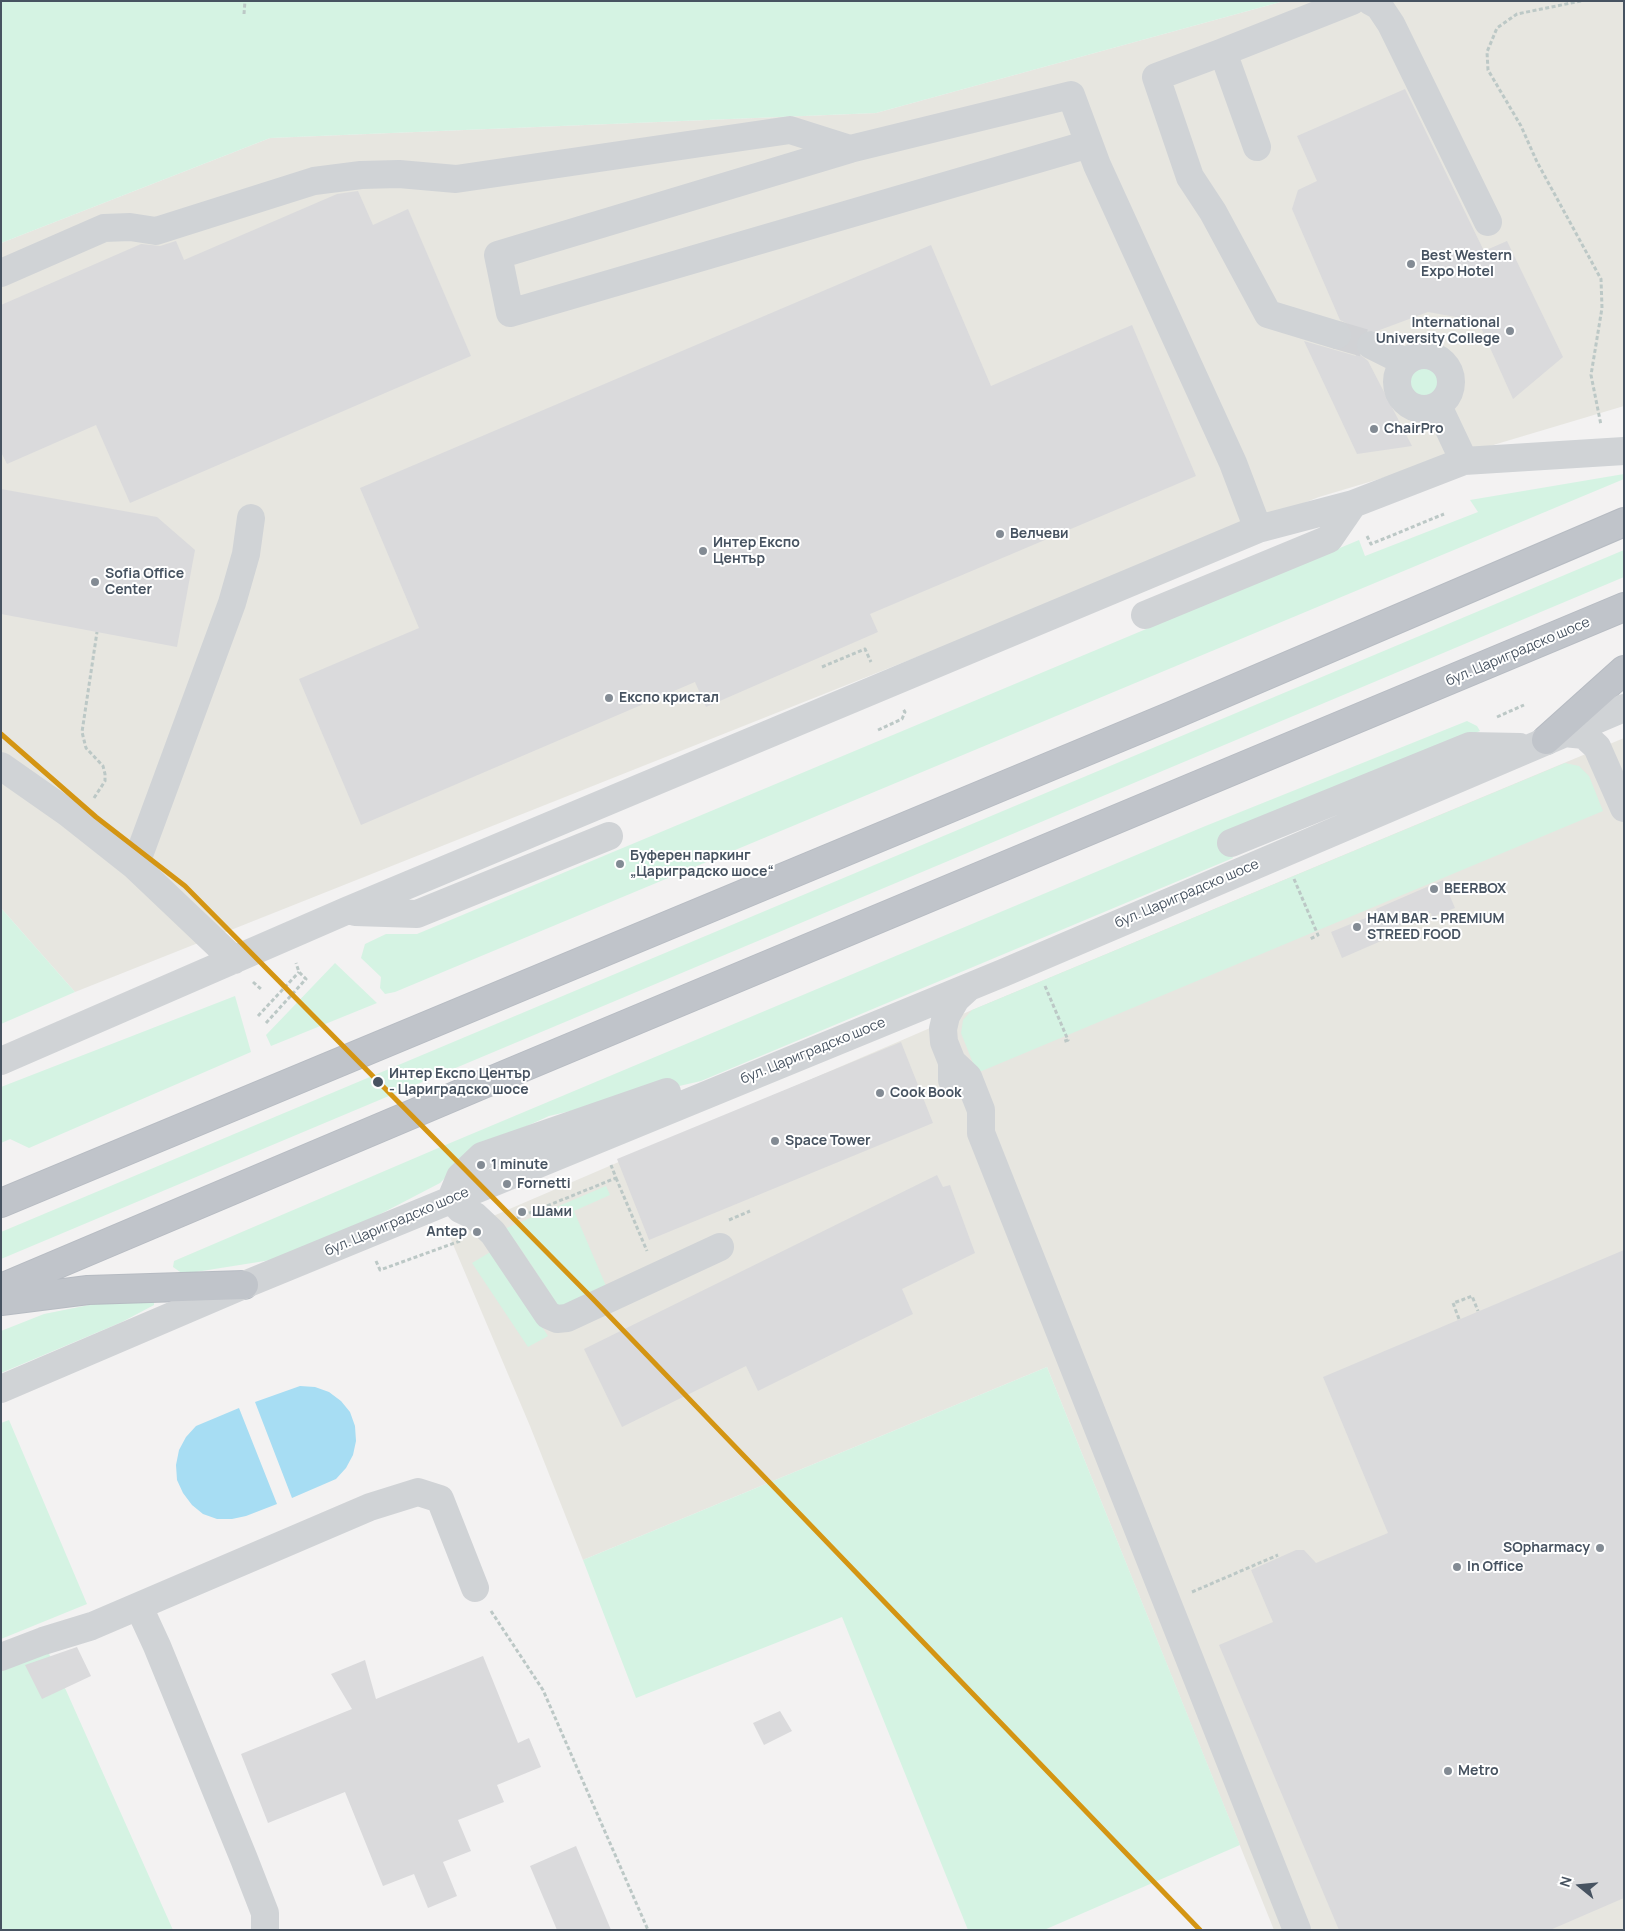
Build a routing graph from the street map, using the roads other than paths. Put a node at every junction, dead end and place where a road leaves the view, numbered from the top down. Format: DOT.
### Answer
graph roads {
  1 [pos="1352,1"];
  2 [pos="1370,1"];
  3 [pos="1223,52"];
  4 [pos="1089,144"];
  5 [pos="1257,147"];
  6 [pos="850,149"];
  7 [pos="1488,222"];
  8 [pos="1,273"];
  9 [pos="1337,335"];
  10 [pos="1371,345"];
  11 [pos="1405,362"];
  12 [pos="1438,406"];
  13 [pos="1615,452"];
  14 [pos="1464,461"];
  15 [pos="1353,504"];
  16 [pos="251,518"];
  17 [pos="1624,522"];
  18 [pos="1258,528"];
  19 [pos="1624,607"];
  20 [pos="1145,615"];
  21 [pos="1624,670"];
  22 [pos="1624,709"];
  23 [pos="1546,740"];
  24 [pos="1624,762"];
  25 [pos="1,766"];
  26 [pos="1624,808"];
  27 [pos="608,836"];
  28 [pos="1231,843"];
  29 [pos="135,866"];
  30 [pos="346,911"];
  31 [pos="234,960"];
  32 [pos="971,986"];
  33 [pos="1,1061"];
  34 [pos="701,1081"];
  35 [pos="451,1199"];
  36 [pos="1,1203"];
  37 [pos="722,1234"];
  38 [pos="244,1285"];
  39 [pos="1,1288"];
  40 [pos="1,1301"];
  41 [pos="1,1389"];
  42 [pos="475,1588"];
  43 [pos="139,1606"];
  44 [pos="1,1658"];
  45 [pos="265,1930"];
  46 [pos="1297,1930"];
  1 -- 3 [label="street"];
  2 -- 7 [label="street"];
  3 -- 5 [label="street"];
  3 -- 9 [label="street"];
  4 -- 6 [label="street"];
  4 -- 6 [label="street"];
  4 -- 18 [label="street"];
  6 -- 8 [label="street"];
  10 -- 11 [label="street"];
  11 -- 12 [label="street"];
  11 -- 12 [label="street"];
  12 -- 14 [label="street"];
  13 -- 14 [label="street"];
  14 -- 15 [label="street"];
  15 -- 18 [label="street"];
  15 -- 20 [label="street"];
  16 -- 29 [label="street"];
  17 -- 36 [label="highway"];
  18 -- 30 [label="street"];
  19 -- 39 [label="highway, бул. Цариградско шосе"];
  21 -- 23 [label="highway"];
  22 -- 23 [label="street, бул. Цариградско шосе"];
  22 -- 24 [label="street"];
  23 -- 26 [label="street"];
  23 -- 28 [label="street"];
  23 -- 32 [label="street, бул. Цариградско шосе"];
  25 -- 29 [label="street"];
  27 -- 30 [label="street"];
  29 -- 31 [label="street"];
  30 -- 31 [label="street"];
  31 -- 33 [label="street"];
  32 -- 35 [label="street, бул. Цариградско шосе"];
  32 -- 46 [label="street"];
  34 -- 35 [label="street"];
  35 -- 37 [label="street"];
  35 -- 38 [label="street, бул. Цариградско шосе"];
  38 -- 40 [label="highway"];
  38 -- 41 [label="street, бул. Цариградско шосе"];
  42 -- 43 [label="street"];
  43 -- 44 [label="street"];
  43 -- 45 [label="street"];
}
